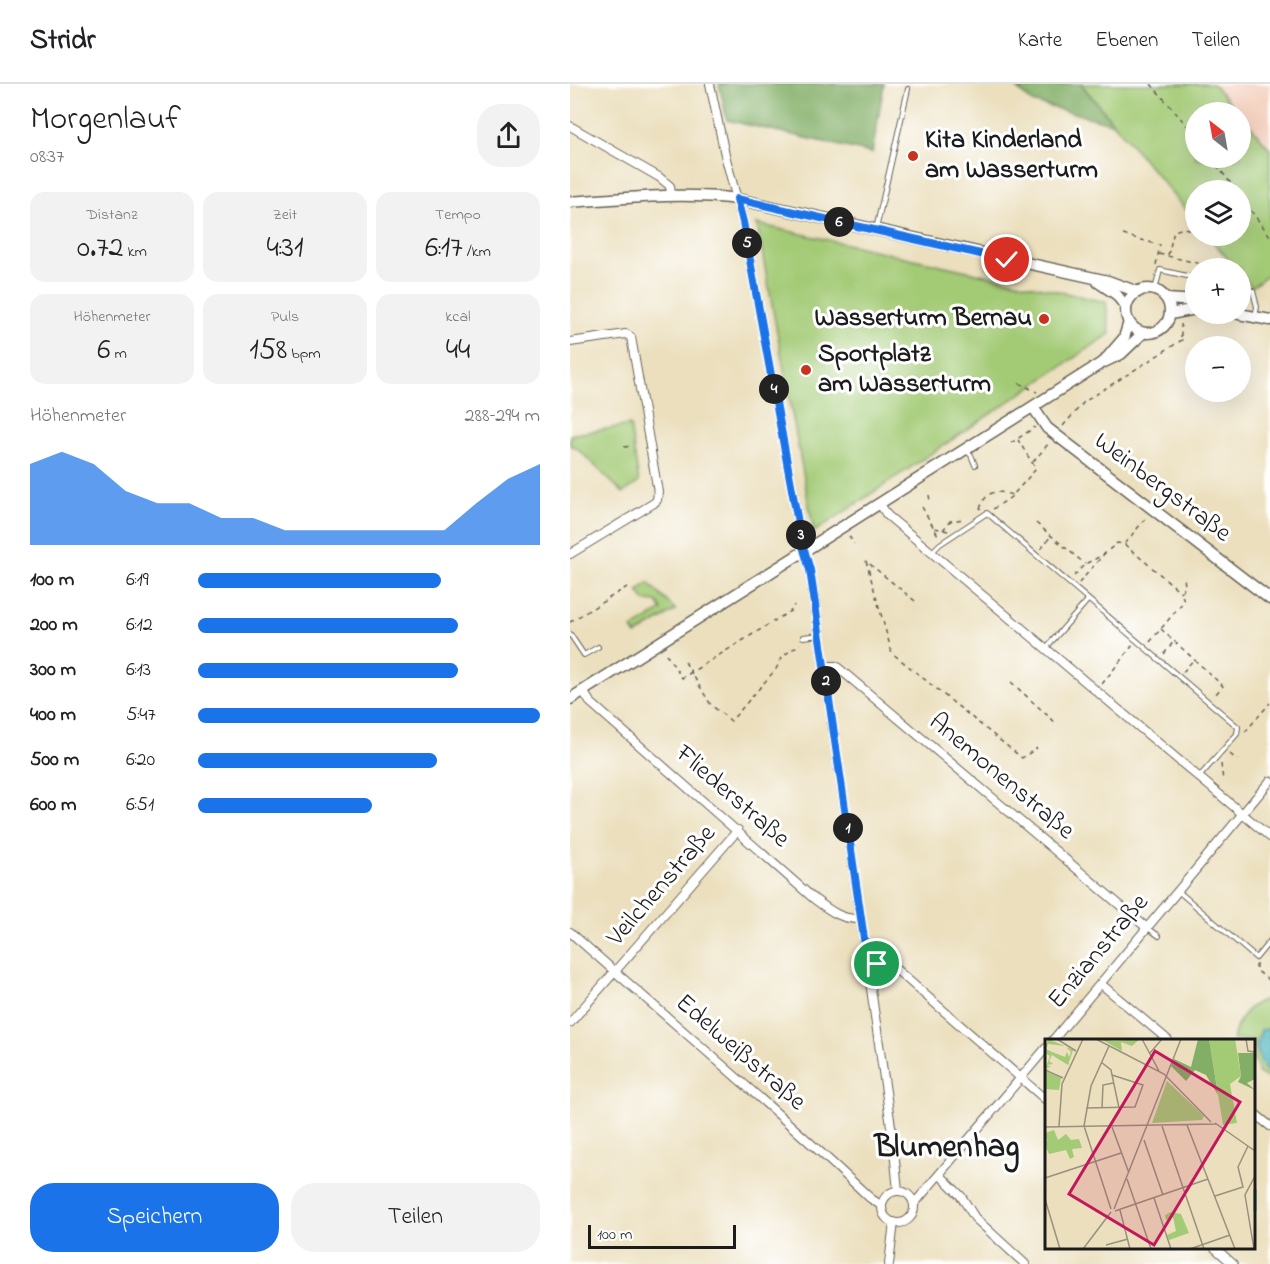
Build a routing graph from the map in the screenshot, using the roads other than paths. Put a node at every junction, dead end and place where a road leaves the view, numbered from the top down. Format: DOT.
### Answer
graph roads {
  1 [pos="710,84"];
  2 [pos="908,89"];
  3 [pos="570,126"];
  4 [pos="671,195"];
  5 [pos="737,199"];
  6 [pos="570,202"];
  7 [pos="876,230"];
  8 [pos="1185,276"];
  9 [pos="1096,280"];
  10 [pos="1155,290"];
  11 [pos="1251,291"];
  12 [pos="1138,292"];
  13 [pos="1167,299"];
  14 [pos="1185,300"];
  15 [pos="1126,308"];
  16 [pos="1185,311"];
  17 [pos="1170,314"];
  18 [pos="1251,316"];
  19 [pos="1254,317"];
  20 [pos="1270,320"];
  21 [pos="1129,322"];
  22 [pos="1143,333"];
  23 [pos="570,342"];
  24 [pos="1100,364"];
  25 [pos="1033,407"];
  26 [pos="965,450"];
  27 [pos="975,465"];
  28 [pos="880,504"];
  29 [pos="805,551"];
  30 [pos="932,552"];
  31 [pos="570,554"];
  32 [pos="1270,598"];
  33 [pos="1088,600"];
  34 [pos="570,634"];
  35 [pos="820,635"];
  36 [pos="804,639"];
  37 [pos="598,647"];
  38 [pos="1047,648"];
  39 [pos="824,666"];
  40 [pos="583,691"];
  41 [pos="570,699"];
  42 [pos="1198,777"];
  43 [pos="1270,781"];
  44 [pos="1242,813"];
  45 [pos="738,830"];
  46 [pos="1270,837"];
  47 [pos="1178,891"];
  48 [pos="861,919"];
  49 [pos="1147,928"];
  50 [pos="570,932"];
  51 [pos="1159,936"];
  52 [pos="1270,941"];
  53 [pos="868,966"];
  54 [pos="615,972"];
  55 [pos="1101,984"];
  56 [pos="570,1023"];
  57 [pos="1055,1039"];
  58 [pos="1166,1039"];
  59 [pos="1045,1050"];
  60 [pos="1021,1078"];
  61 [pos="1045,1098"];
  62 [pos="1255,1114"];
  63 [pos="1270,1126"];
  64 [pos="939,1175"];
  65 [pos="898,1191"];
  66 [pos="914,1204"];
  67 [pos="882,1206"];
  68 [pos="894,1222"];
  69 [pos="1216,1249"];
  70 [pos="889,1264"];
  71 [pos="1025,1264"];
  72 [pos="1233,1264"];
  1 -- 5 [label="street"];
  2 -- 7 [label="lane"];
  3 -- 4 [label="street"];
  4 -- 5 [label="main road"];
  4 -- 6 [label="main road"];
  5 -- 7 [label="main road"];
  5 -- 29 [label="street"];
  7 -- 9 [label="main road"];
  8 -- 10 [label="lane"];
  9 -- 12 [label="main road"];
  9 -- 15 [label="main road"];
  10 -- 12 [label="main road"];
  10 -- 13 [label="main road"];
  11 -- 19 [label="lane"];
  12 -- 15 [label="main road"];
  13 -- 14 [label="main road"];
  13 -- 17 [label="main road"];
  15 -- 21 [label="main road"];
  16 -- 17 [label="main road"];
  17 -- 22 [label="main road"];
  18 -- 19 [label="main road"];
  19 -- 20 [label="main road"];
  21 -- 22 [label="main road"];
  21 -- 24 [label="main road"];
  22 -- 24 [label="main road"];
  23 -- 31 [label="street"];
  24 -- 25 [label="main road"];
  25 -- 26 [label="main road"];
  25 -- 32 [label="main road, Weinbergstraße"];
  26 -- 27 [label="lane"];
  26 -- 28 [label="main road"];
  28 -- 29 [label="main road"];
  28 -- 30 [label="street"];
  29 -- 35 [label="street"];
  29 -- 40 [label="main road"];
  30 -- 33 [label="lane"];
  30 -- 38 [label="street"];
  33 -- 38 [label="lane"];
  33 -- 42 [label="lane"];
  34 -- 37 [label="lane"];
  35 -- 36 [label="lane"];
  35 -- 39 [label="street"];
  38 -- 42 [label="street"];
  39 -- 48 [label="street"];
  39 -- 49 [label="street, Anemonenstraße"];
  40 -- 41 [label="main road"];
  40 -- 45 [label="street, Fliederstraße"];
  42 -- 44 [label="street"];
  43 -- 44 [label="street, Enzianstraße"];
  44 -- 46 [label="street"];
  44 -- 47 [label="street, Enzianstraße"];
  45 -- 48 [label="street, Fliederstraße"];
  45 -- 54 [label="street, Veilchenstraße"];
  47 -- 49 [label="street, Enzianstraße"];
  47 -- 52 [label="lane, Enzianstraße"];
  48 -- 53 [label="street"];
  49 -- 51 [label="lane"];
  49 -- 55 [label="street, Enzianstraße"];
  50 -- 54 [label="street, Edelweißstraße"];
  53 -- 60 [label="street"];
  53 -- 65 [label="street"];
  54 -- 56 [label="street, Veilchenstraße"];
  54 -- 67 [label="street, Edelweißstraße"];
  55 -- 57 [label="street, Enzianstraße"];
  55 -- 58 [label="street"];
  59 -- 60 [label="street, Enzianstraße"];
  60 -- 61 [label="street"];
  60 -- 64 [label="street, Enzianstraße"];
  62 -- 63 [label="street"];
  64 -- 66 [label="street, Enzianstraße"];
  64 -- 71 [label="street"];
  65 -- 66 [label="street"];
  65 -- 67 [label="street"];
  66 -- 68 [label="street"];
  67 -- 68 [label="street"];
  68 -- 70 [label="street"];
  69 -- 72 [label="street"];
}
